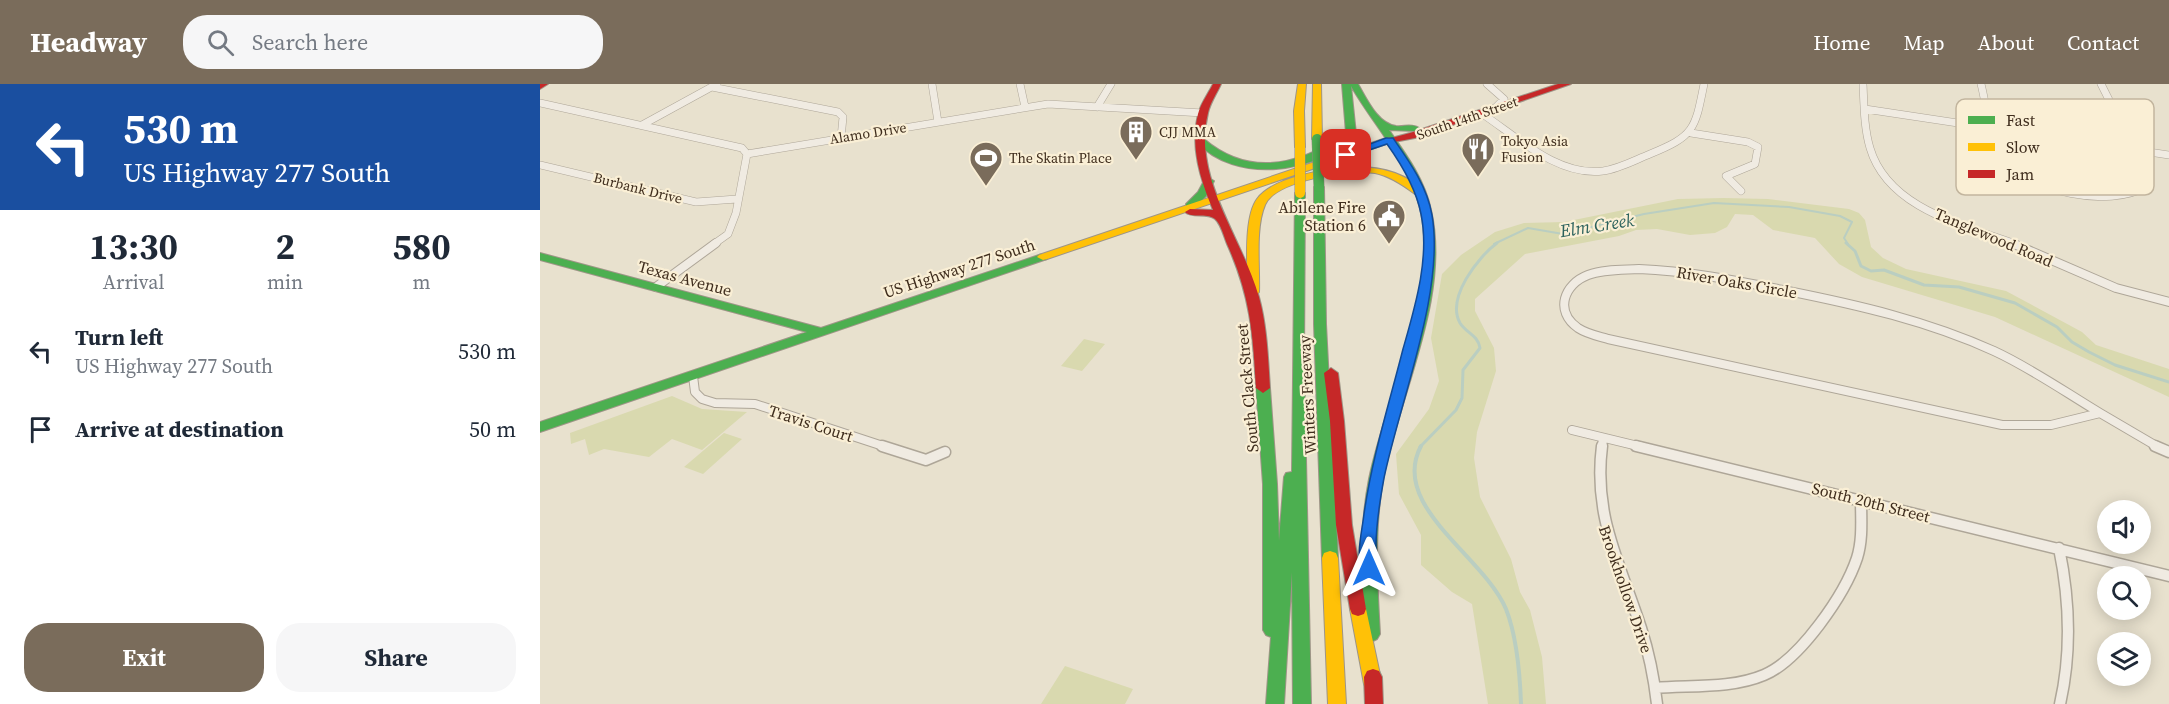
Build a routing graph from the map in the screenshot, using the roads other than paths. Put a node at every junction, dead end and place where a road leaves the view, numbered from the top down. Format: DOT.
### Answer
graph roads {
  1 [pos="544,84"];
  2 [pos="932,84"];
  3 [pos="1020,84"];
  4 [pos="1111,84"];
  5 [pos="1217,84"];
  6 [pos="1302,84"];
  7 [pos="1317,84"];
  8 [pos="1346,84"];
  9 [pos="1354,84"];
  10 [pos="1487,84"];
  11 [pos="1547,84"];
  12 [pos="1567,84"];
  13 [pos="1704,84"];
  14 [pos="1863,84"];
  15 [pos="1981,84"];
  16 [pos="2101,84"];
  17 [pos="714,85"];
  18 [pos="540,86"];
  19 [pos="1985,99"];
  20 [pos="2109,99"];
  21 [pos="540,103"];
  22 [pos="1499,103"];
  23 [pos="1025,107"];
  24 [pos="1096,107"];
  25 [pos="1865,109"];
  26 [pos="1203,113"];
  27 [pos="1481,113"];
  28 [pos="938,122"];
  29 [pos="1379,123"];
  30 [pos="1956,123"];
  31 [pos="642,125"];
  32 [pos="1413,132"];
  33 [pos="1691,133"];
  34 [pos="1199,136"];
  35 [pos="842,138"];
  36 [pos="1389,140"];
  37 [pos="2154,153"];
  38 [pos="747,154"];
  39 [pos="2169,155"];
  40 [pos="1401,156"];
  41 [pos="540,165"];
  42 [pos="1371,169"];
  43 [pos="1410,169"];
  44 [pos="1209,181"];
  45 [pos="1741,191"];
  46 [pos="1421,193"];
  47 [pos="2084,195"];
  48 [pos="2132,195"];
  49 [pos="737,199"];
  50 [pos="1215,199"];
  51 [pos="1181,211"];
  52 [pos="1221,218"];
  53 [pos="540,256"];
  54 [pos="656,287"];
  55 [pos="1253,295"];
  56 [pos="2169,302"];
  57 [pos="1320,324"];
  58 [pos="822,332"];
  59 [pos="1298,360"];
  60 [pos="693,375"];
  61 [pos="2100,414"];
  62 [pos="540,427"];
  63 [pos="1572,430"];
  64 [pos="1603,438"];
  65 [pos="945,452"];
  66 [pos="2169,452"];
  67 [pos="1861,499"];
  68 [pos="2059,548"];
  69 [pos="2169,576"];
  70 [pos="1373,684"];
  71 [pos="1655,688"];
  72 [pos="1274,704"];
  73 [pos="1302,704"];
  74 [pos="1337,704"];
  75 [pos="1374,704"];
  76 [pos="1657,704"];
  77 [pos="2060,704"];
  1 -- 18 [label="main road"];
  2 -- 28 [label="street"];
  3 -- 23 [label="street"];
  4 -- 24 [label="street"];
  5 -- 26 [label="main road, South Clack Street"];
  6 -- 59 [label="main road, Winters Freeway, bridge"];
  7 -- 57 [label="main road, Winters Freeway, bridge"];
  8 -- 34 [label="main road"];
  9 -- 29 [label="main road"];
  10 -- 22 [label="street"];
  11 -- 22 [label="main road, South 14th Street"];
  12 -- 22 [label="main road, South 14th Street"];
  13 -- 33 [label="street"];
  14 -- 25 [label="street, Tanglewood Road"];
  15 -- 19 [label="street"];
  16 -- 20 [label="street"];
  17 -- 31 [label="street"];
  17 -- 35 [label="street"];
  21 -- 31 [label="street"];
  22 -- 27 [label="main road, South 14th Street"];
  22 -- 32 [label="main road, South 14th Street"];
  23 -- 24 [label="street, Alamo Drive"];
  23 -- 28 [label="street, Alamo Drive"];
  24 -- 26 [label="street, Alamo Drive"];
  25 -- 30 [label="street"];
  25 -- 56 [label="street, Tanglewood Road"];
  26 -- 34 [label="main road, South Clack Street"];
  27 -- 32 [label="main road, South 14th Street"];
  27 -- 33 [label="street"];
  28 -- 35 [label="street, Alamo Drive"];
  29 -- 32 [label="main road"];
  29 -- 36 [label="main road"];
  31 -- 38 [label="street"];
  32 -- 36 [label="main road, South 14th Street"];
  32 -- 40 [label="main road"];
  33 -- 45 [label="street"];
  34 -- 44 [label="main road, South Clack Street"];
  35 -- 38 [label="street, Alamo Drive"];
  36 -- 40 [label="main road"];
  36 -- 50 [label="main road, US Highway 277 South"];
  37 -- 39 [label="street"];
  38 -- 49 [label="street"];
  40 -- 43 [label="main road"];
  41 -- 49 [label="street, Burbank Drive"];
  42 -- 43 [label="main road"];
  42 -- 46 [label="main road"];
  42 -- 55 [label="main road"];
  43 -- 46 [label="main road"];
  44 -- 50 [label="main road, South Clack Street"];
  44 -- 51 [label="main road"];
  46 -- 70 [label="main road"];
  47 -- 48 [label="street"];
  49 -- 54 [label="street"];
  50 -- 51 [label="main road, US Highway 277 South"];
  50 -- 52 [label="main road, South Clack Street"];
  51 -- 52 [label="main road"];
  51 -- 58 [label="main road, US Highway 277 South"];
  52 -- 55 [label="main road, South Clack Street"];
  53 -- 54 [label="main road, Texas Avenue"];
  54 -- 58 [label="main road, Texas Avenue"];
  55 -- 72 [label="main road, South Clack Street"];
  57 -- 70 [label="main road"];
  57 -- 74 [label="main road, Winters Freeway"];
  58 -- 60 [label="main road, US Highway 277 South"];
  59 -- 72 [label="main road"];
  59 -- 73 [label="main road, Winters Freeway"];
  60 -- 62 [label="main road, US Highway 277 South"];
  60 -- 65 [label="street, Travis Court"];
  61 -- 61 [label="street, River Oaks Circle"];
  61 -- 66 [label="street, River Oaks Circle"];
  63 -- 64 [label="street, South 20th Street"];
  64 -- 67 [label="street, South 20th Street"];
  64 -- 71 [label="street, Brookhollow Drive"];
  67 -- 68 [label="street, South 20th Street"];
  67 -- 71 [label="street"];
  68 -- 69 [label="street, South 20th Street"];
  68 -- 77 [label="street"];
  70 -- 75 [label="main road"];
  71 -- 76 [label="street, Brookhollow Drive"];
}
